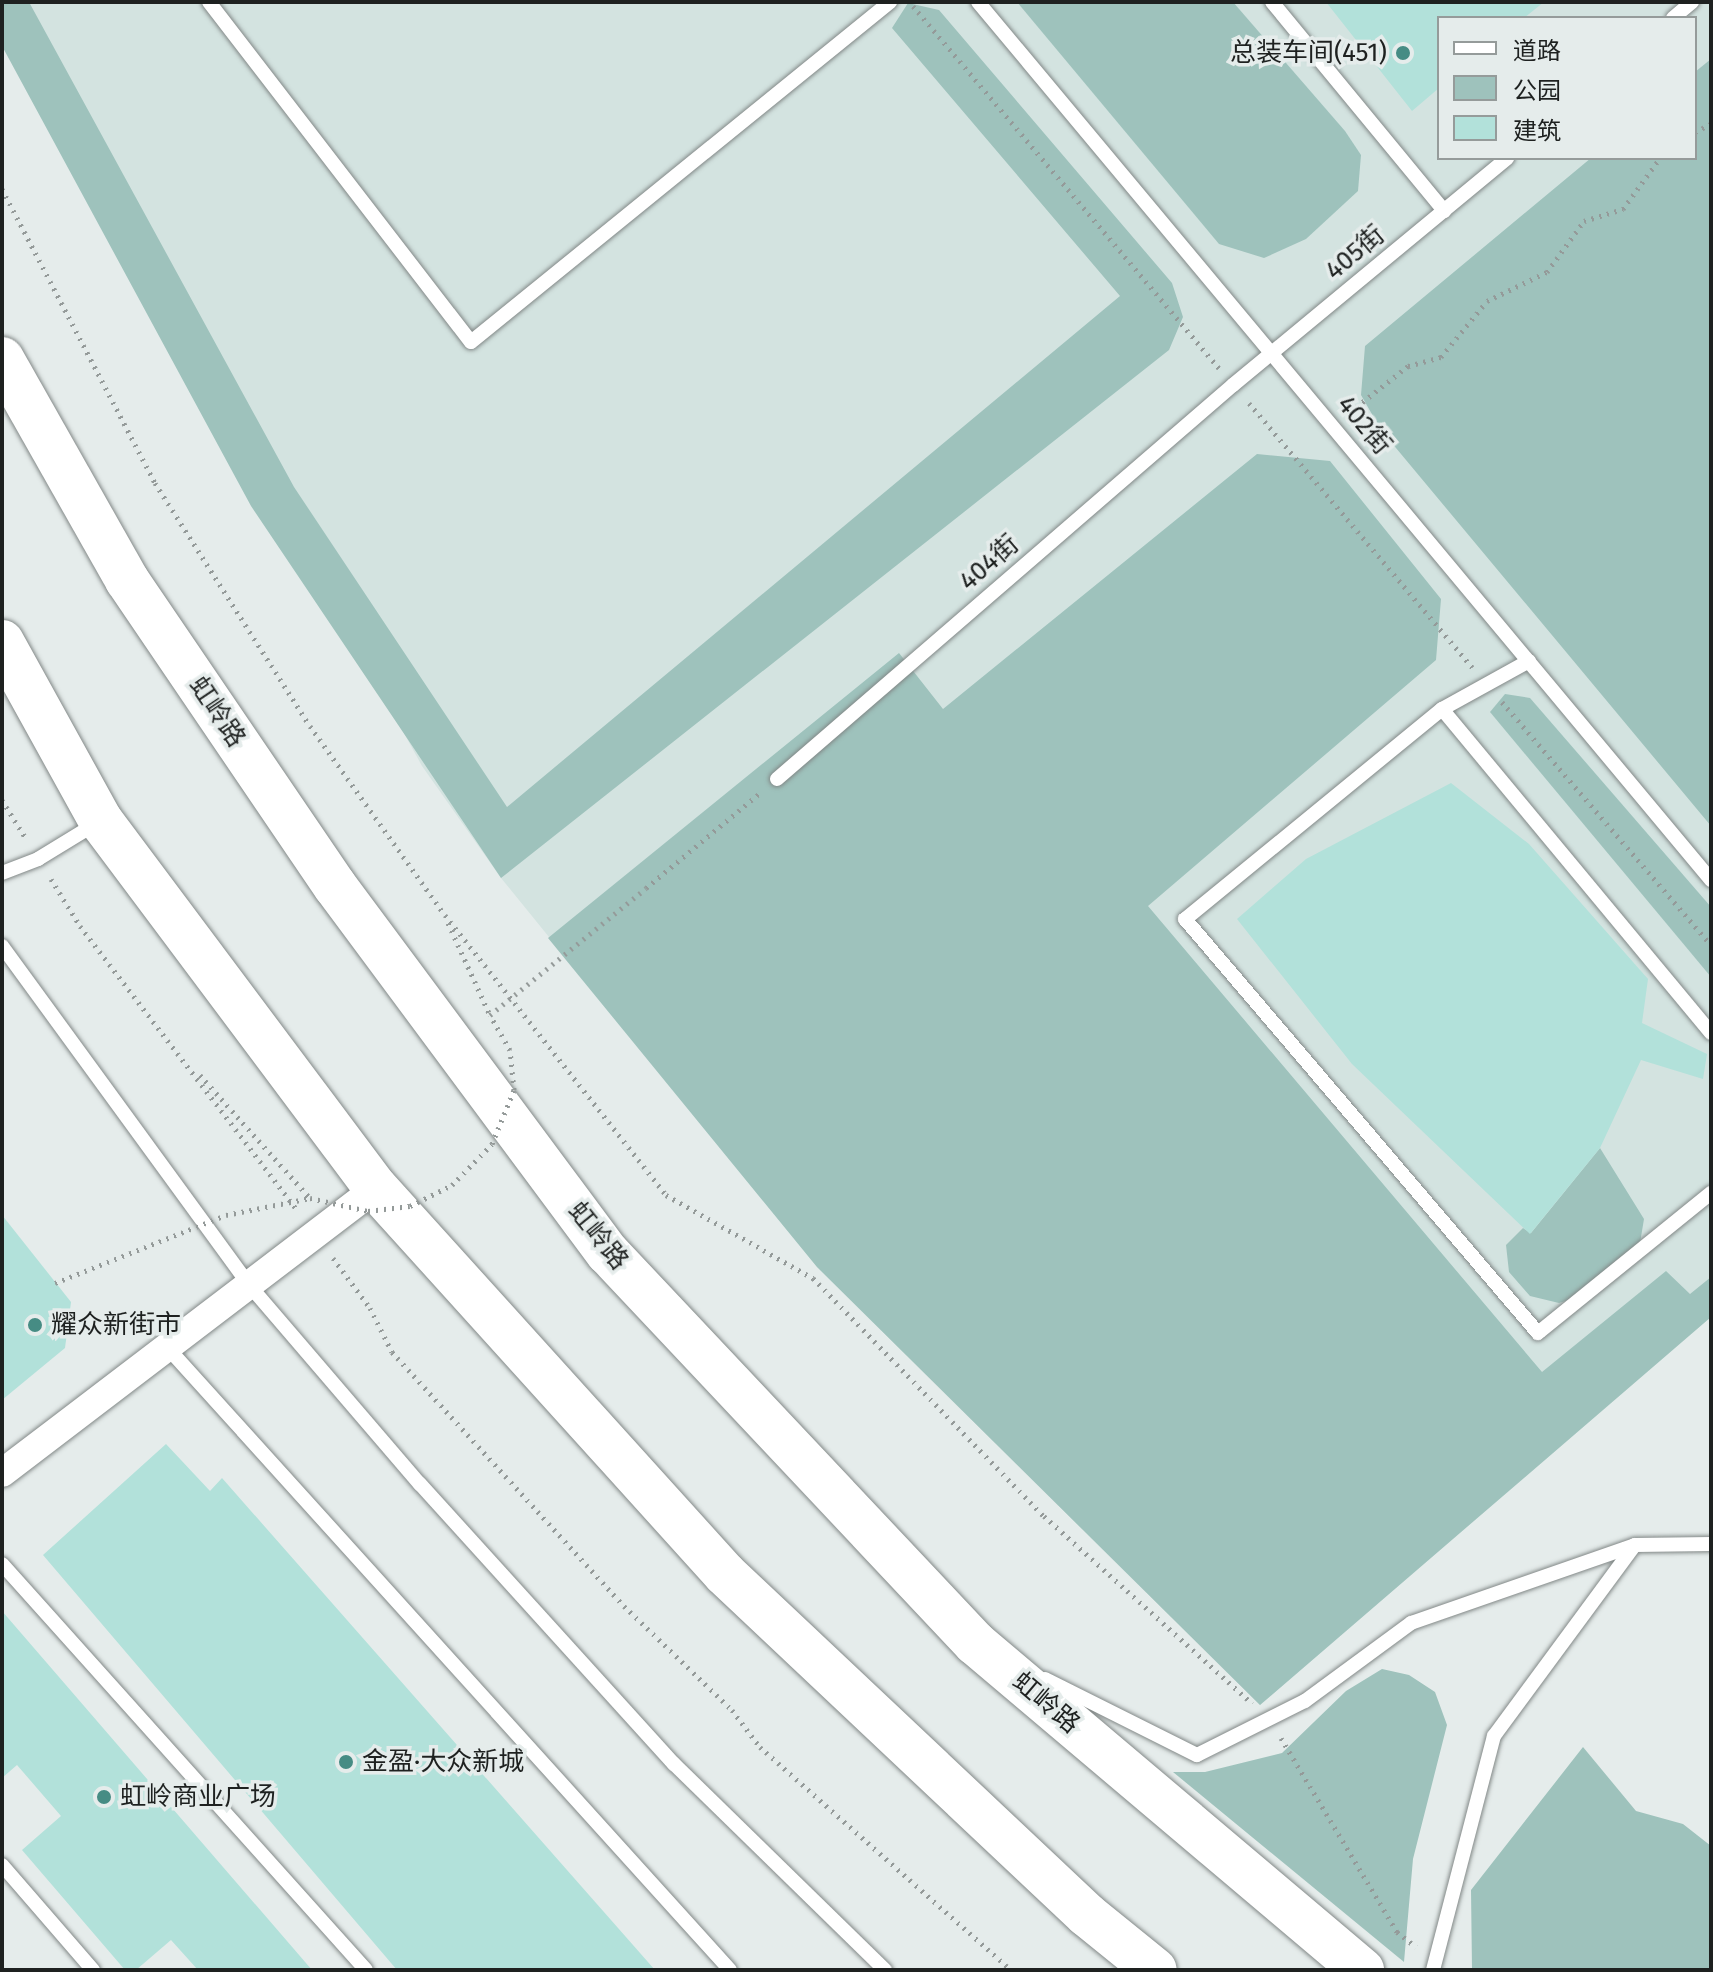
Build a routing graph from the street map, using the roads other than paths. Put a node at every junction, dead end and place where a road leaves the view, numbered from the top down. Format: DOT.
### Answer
graph roads {
  1 [pos="209,2"];
  2 [pos="890,2"];
  3 [pos="978,2"];
  4 [pos="1272,2"];
  5 [pos="1692,2"];
  6 [pos="1675,16"];
  7 [pos="1505,160"];
  8 [pos="1444,211"];
  9 [pos="1273,352"];
  10 [pos="2,359"];
  11 [pos="1233,385"];
  12 [pos="2,642"];
  13 [pos="1529,661"];
  14 [pos="1442,709"];
  15 [pos="777,779"];
  16 [pos="101,821"];
  17 [pos="2,873"];
  18 [pos="1711,880"];
  19 [pos="2,946"];
  20 [pos="1711,1033"];
  21 [pos="376,1188"];
  22 [pos="1711,1193"];
  23 [pos="250,1286"];
  24 [pos="166,1346"];
  25 [pos="2,1473"];
  26 [pos="1711,1544"];
  27 [pos="1635,1545"];
  28 [pos="2,1564"];
  29 [pos="975,1643"];
  30 [pos="2,1865"];
  31 [pos="1432,1964"];
  32 [pos="93,1970"];
  33 [pos="366,1970"];
  34 [pos="730,1970"];
  35 [pos="885,1970"];
  36 [pos="1155,1970"];
  37 [pos="1362,1970"];
  1 -- 2 [label="lane"];
  3 -- 9 [label="lane, 402街"];
  4 -- 8 [label="lane"];
  5 -- 6 [label="lane"];
  7 -- 8 [label="lane, 405街"];
  8 -- 9 [label="lane, 405街"];
  9 -- 11 [label="lane, 405街"];
  9 -- 13 [label="lane, 402街"];
  10 -- 29 [label="main road, 虹岭路"];
  11 -- 15 [label="lane, 404街"];
  12 -- 16 [label="main road"];
  13 -- 14 [label="lane"];
  13 -- 18 [label="lane, 402街"];
  14 -- 20 [label="lane"];
  14 -- 22 [label="lane"];
  16 -- 17 [label="lane"];
  16 -- 21 [label="main road"];
  19 -- 23 [label="lane"];
  21 -- 23 [label="street"];
  21 -- 36 [label="main road"];
  23 -- 24 [label="street"];
  23 -- 35 [label="lane"];
  24 -- 25 [label="street"];
  24 -- 34 [label="lane"];
  26 -- 27 [label="lane"];
  27 -- 29 [label="lane"];
  27 -- 31 [label="lane"];
  28 -- 33 [label="lane"];
  29 -- 37 [label="main road, 虹岭路"];
  30 -- 32 [label="lane"];
}
